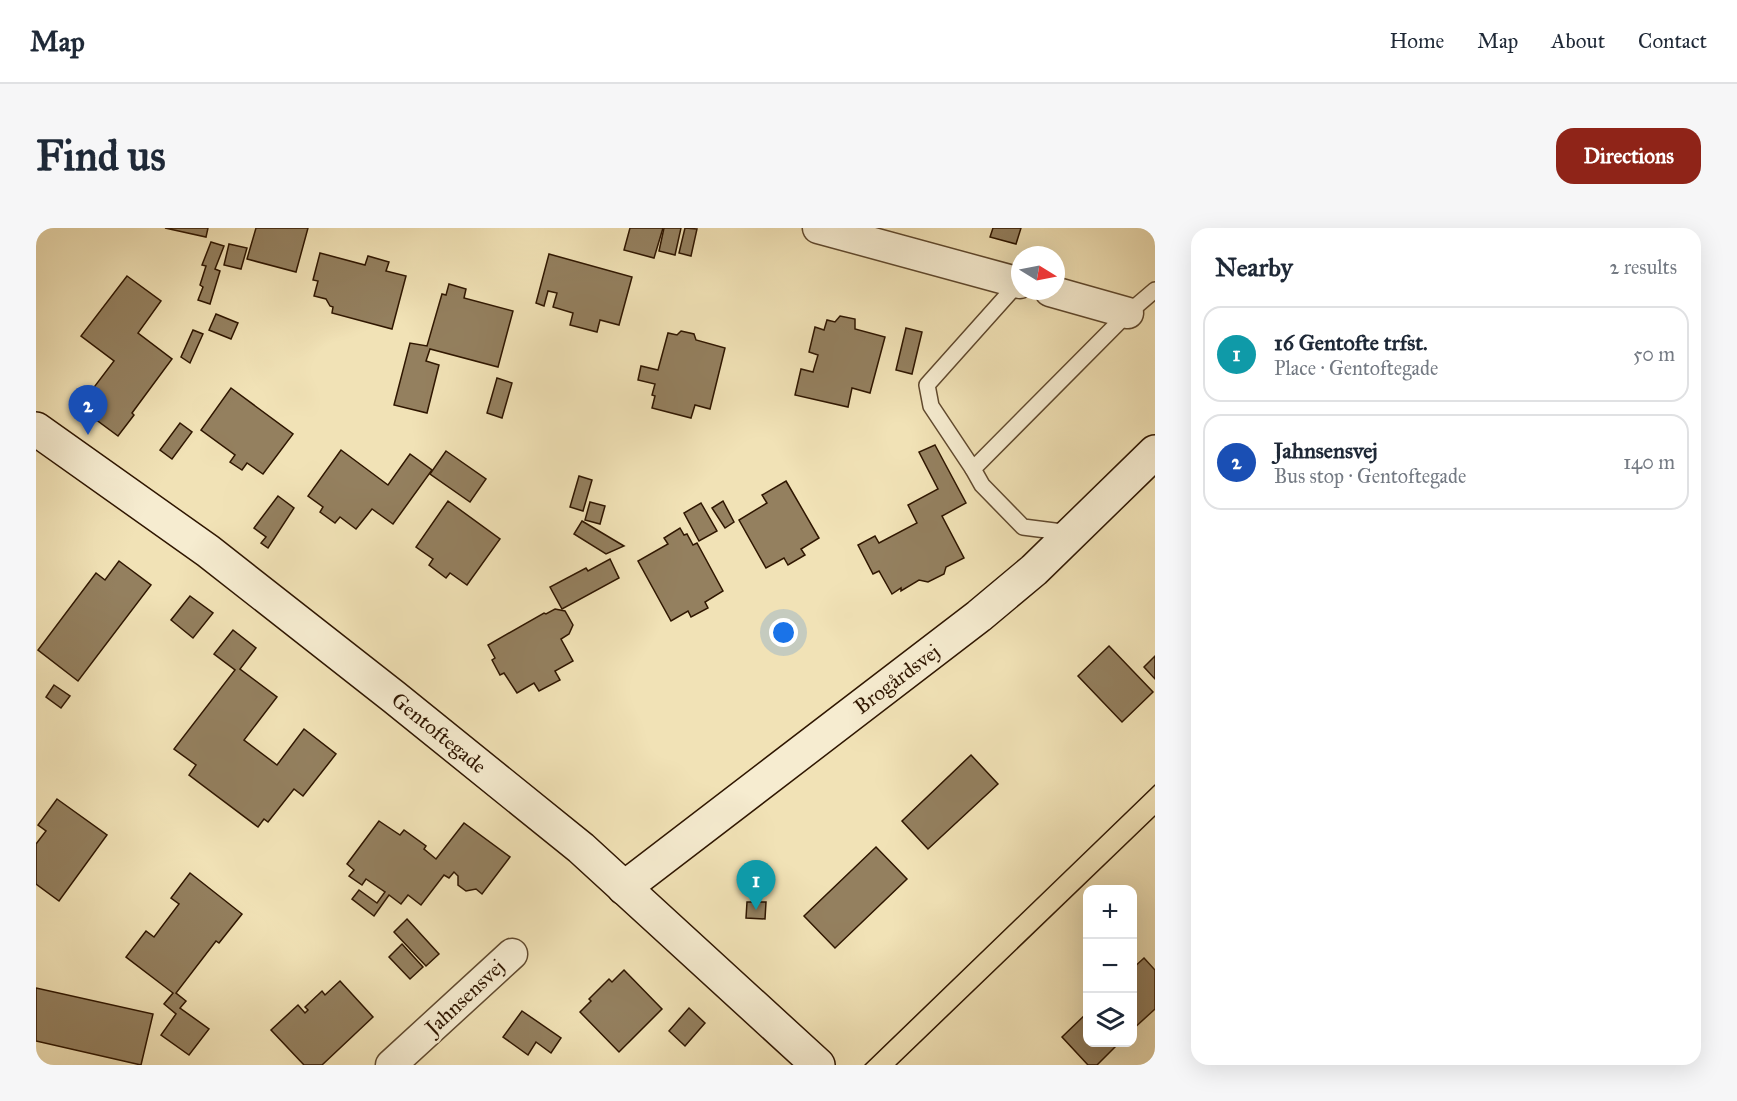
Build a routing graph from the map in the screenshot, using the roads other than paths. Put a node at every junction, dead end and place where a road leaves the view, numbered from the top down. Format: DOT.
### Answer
graph roads {
  1 [pos="818,228"];
  2 [pos="1011,281"];
  3 [pos="1155,290"];
  4 [pos="1011,293"];
  5 [pos="1065,295"];
  6 [pos="1128,313"];
  7 [pos="36,429"];
  8 [pos="1155,452"];
  9 [pos="973,469"];
  10 [pos="1073,533"];
  11 [pos="624,888"];
  12 [pos="512,954"];
  13 [pos="811,1057"];
  14 [pos="391,1065"];
  1 -- 2 [label="street"];
  3 -- 6 [label="lane"];
  4 -- 9 [label="lane"];
  5 -- 6 [label="street"];
  6 -- 9 [label="lane"];
  7 -- 11 [label="street, Gentoftegade"];
  8 -- 10 [label="street, Brogårdsvej"];
  9 -- 10 [label="lane"];
  10 -- 11 [label="street, Brogårdsvej"];
  11 -- 13 [label="street, Gentoftegade"];
  12 -- 14 [label="street, Jahnsensvej"];
}
